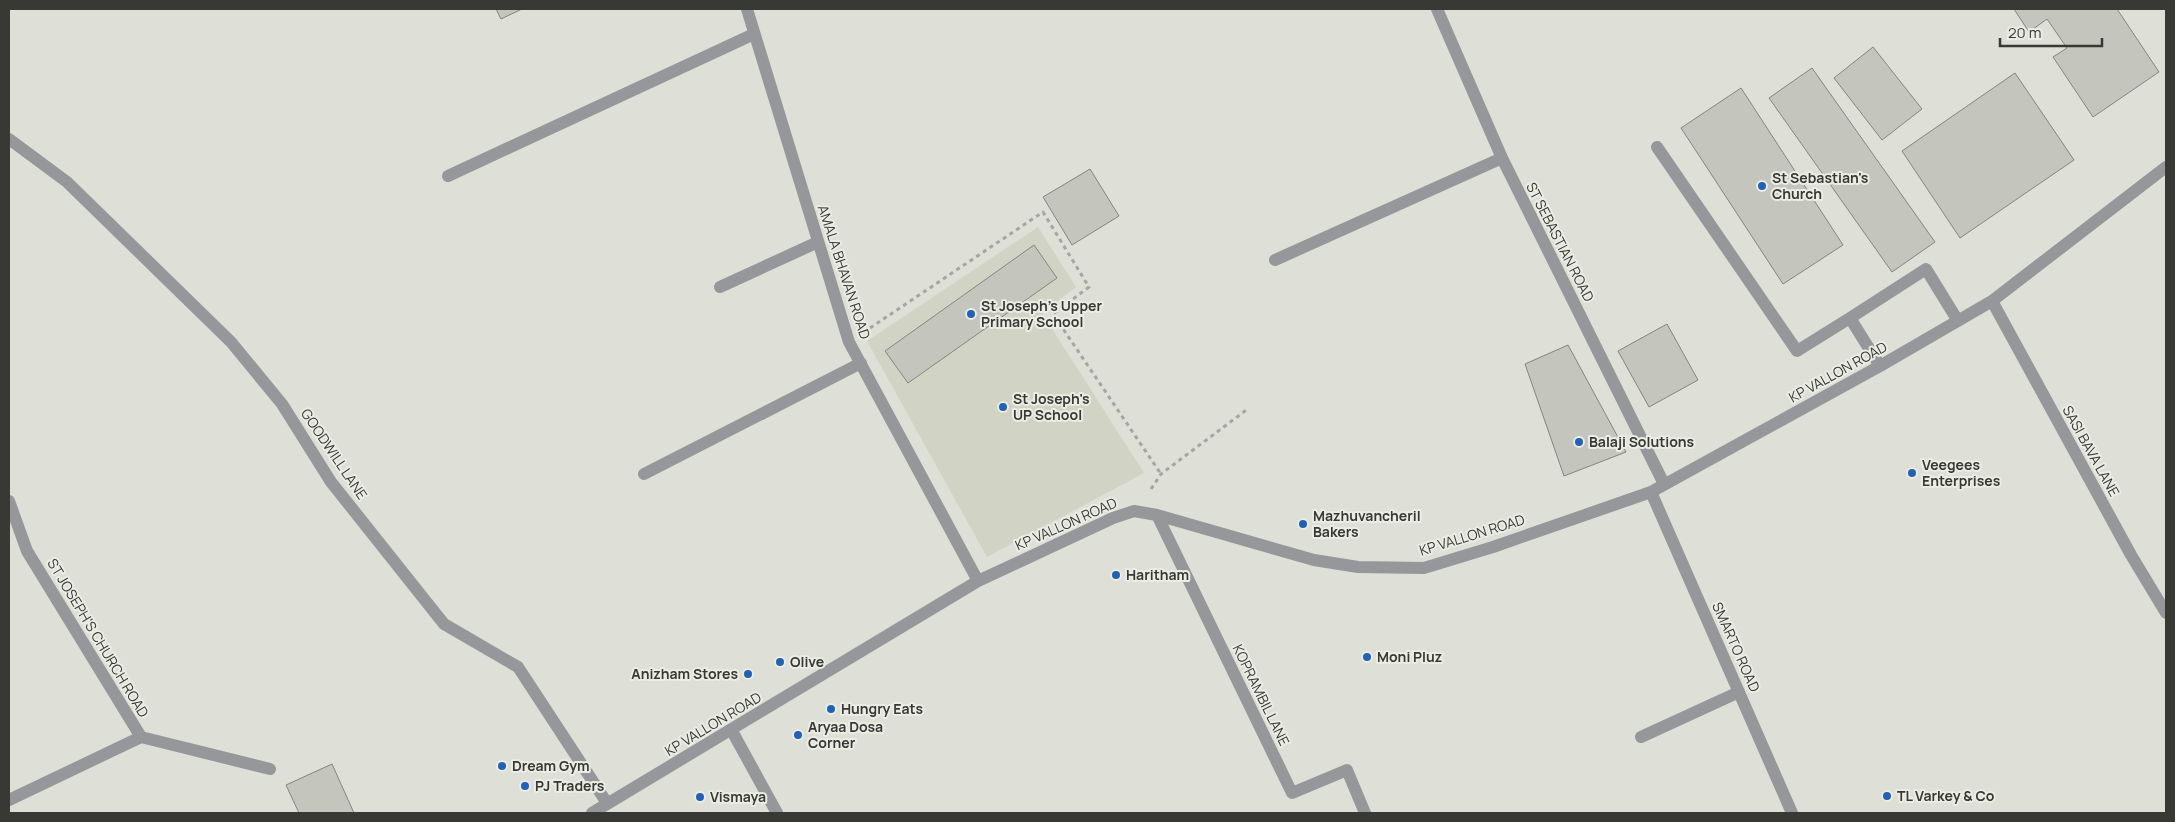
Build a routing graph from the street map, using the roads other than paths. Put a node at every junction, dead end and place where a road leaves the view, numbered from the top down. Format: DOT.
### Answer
graph roads {
  1 [pos="746,9"];
  2 [pos="1438,9"];
  3 [pos="754,34"];
  4 [pos="9,139"];
  5 [pos="1657,147"];
  6 [pos="1502,158"];
  7 [pos="2166,167"];
  8 [pos="448,176"];
  9 [pos="818,242"];
  10 [pos="1275,260"];
  11 [pos="720,287"];
  12 [pos="1992,301"];
  13 [pos="1850,318"];
  14 [pos="1958,321"];
  15 [pos="861,363"];
  16 [pos="1880,366"];
  17 [pos="644,474"];
  18 [pos="1664,484"];
  19 [pos="1651,492"];
  20 [pos="10,508"];
  21 [pos="1157,515"];
  22 [pos="978,581"];
  23 [pos="2166,613"];
  24 [pos="1739,692"];
  25 [pos="732,731"];
  26 [pos="141,737"];
  27 [pos="1641,737"];
  28 [pos="270,769"];
  29 [pos="9,800"];
  30 [pos="608,803"];
  31 [pos="592,813"];
  32 [pos="777,813"];
  33 [pos="1365,813"];
  34 [pos="1792,813"];
  1 -- 3 [label="street, AMALA BHAVAN ROAD"];
  2 -- 6 [label="street, ST SEBASTIAN ROAD"];
  3 -- 8 [label="street"];
  3 -- 9 [label="street, AMALA BHAVAN ROAD"];
  4 -- 30 [label="street, GOODWILL LANE"];
  5 -- 13 [label="street"];
  6 -- 10 [label="street"];
  6 -- 18 [label="street, ST SEBASTIAN ROAD"];
  7 -- 12 [label="street, KP VALLON ROAD"];
  9 -- 11 [label="street"];
  9 -- 15 [label="street, AMALA BHAVAN ROAD"];
  12 -- 14 [label="street, KP VALLON ROAD"];
  12 -- 23 [label="street, SASI BAVA LANE"];
  13 -- 14 [label="street"];
  13 -- 16 [label="street"];
  14 -- 16 [label="street, KP VALLON ROAD"];
  15 -- 17 [label="street"];
  15 -- 22 [label="street, AMALA BHAVAN ROAD"];
  16 -- 18 [label="street, KP VALLON ROAD"];
  18 -- 19 [label="street, KP VALLON ROAD"];
  19 -- 21 [label="street, KP VALLON ROAD"];
  19 -- 24 [label="street, SMARTO ROAD"];
  20 -- 26 [label="street, ST JOSEPH'S CHURCH ROAD"];
  21 -- 22 [label="street, KP VALLON ROAD"];
  21 -- 33 [label="street, KOPRAMBIL LANE"];
  22 -- 25 [label="street, KP VALLON ROAD"];
  24 -- 27 [label="street"];
  24 -- 34 [label="street, SMARTO ROAD"];
  25 -- 30 [label="street, KP VALLON ROAD"];
  25 -- 32 [label="street"];
  26 -- 28 [label="street"];
  26 -- 29 [label="street, ST JOSEPH'S CHURCH ROAD"];
  30 -- 31 [label="street, KP VALLON ROAD"];
}
